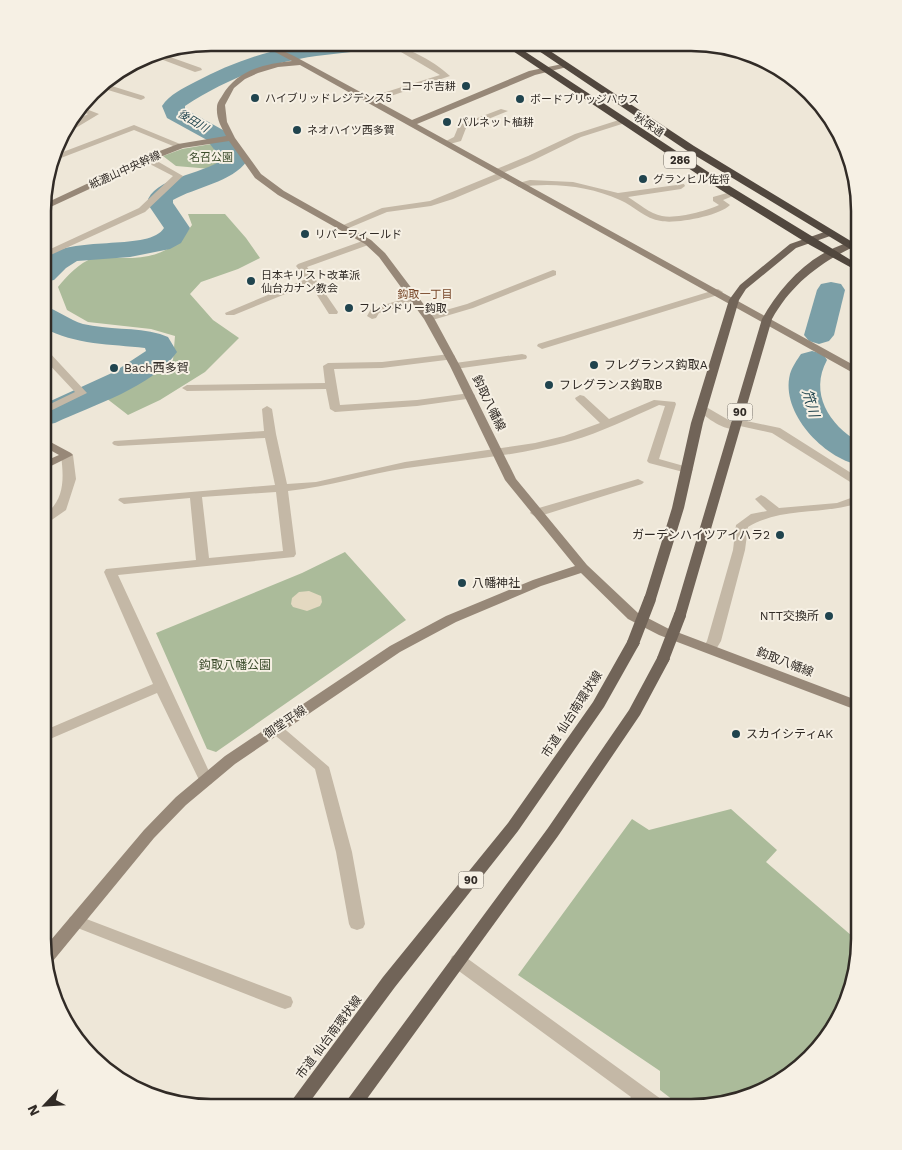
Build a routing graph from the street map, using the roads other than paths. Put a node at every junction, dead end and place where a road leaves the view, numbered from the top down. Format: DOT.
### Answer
graph roads {
  1 [pos="278,51"];
  2 [pos="406,51"];
  3 [pos="517,51"];
  4 [pos="541,51"];
  5 [pos="165,58"];
  6 [pos="295,60"];
  7 [pos="564,65"];
  8 [pos="544,69"];
  9 [pos="198,70"];
  10 [pos="109,88"];
  11 [pos="142,98"];
  12 [pos="370,100"];
  13 [pos="87,111"];
  14 [pos="504,111"];
  15 [pos="622,121"];
  16 [pos="77,124"];
  17 [pos="410,124"];
  18 [pos="228,138"];
  19 [pos="446,144"];
  20 [pos="181,146"];
  21 [pos="61,156"];
  22 [pos="148,159"];
  23 [pos="500,173"];
  24 [pos="519,184"];
  25 [pos="681,186"];
  26 [pos="734,194"];
  27 [pos="616,196"];
  28 [pos="52,203"];
  29 [pos="344,226"];
  30 [pos="830,233"];
  31 [pos="809,240"];
  32 [pos="368,242"];
  33 [pos="851,245"];
  34 [pos="851,248"];
  35 [pos="51,252"];
  36 [pos="831,253"];
  37 [pos="851,264"];
  38 [pos="553,273"];
  39 [pos="312,280"];
  40 [pos="718,292"];
  41 [pos="416,298"];
  42 [pos="734,300"];
  43 [pos="333,312"];
  44 [pos="230,313"];
  45 [pos="372,316"];
  46 [pos="429,318"];
  47 [pos="766,319"];
  48 [pos="542,346"];
  49 [pos="522,356"];
  50 [pos="51,360"];
  51 [pos="452,362"];
  52 [pos="851,367"];
  53 [pos="331,386"];
  54 [pos="187,388"];
  55 [pos="470,396"];
  56 [pos="580,398"];
  57 [pos="701,407"];
  58 [pos="51,408"];
  59 [pos="267,409"];
  60 [pos="608,424"];
  61 [pos="736,424"];
  62 [pos="270,434"];
  63 [pos="118,443"];
  64 [pos="51,445"];
  65 [pos="498,453"];
  66 [pos="67,455"];
  67 [pos="51,463"];
  68 [pos="687,470"];
  69 [pos="851,478"];
  70 [pos="638,482"];
  71 [pos="282,490"];
  72 [pos="196,495"];
  73 [pos="760,499"];
  74 [pos="124,500"];
  75 [pos="851,502"];
  76 [pos="776,512"];
  77 [pos="536,513"];
  78 [pos="51,516"];
  79 [pos="203,563"];
  80 [pos="583,568"];
  81 [pos="710,648"];
  82 [pos="161,686"];
  83 [pos="850,703"];
  84 [pos="275,728"];
  85 [pos="51,734"];
  86 [pos="206,780"];
  87 [pos="76,921"];
  88 [pos="358,924"];
  89 [pos="52,950"];
  90 [pos="458,962"];
  91 [pos="285,1002"];
  92 [pos="303,1098"];
  93 [pos="358,1098"];
  94 [pos="634,1098"];
  1 -- 6 [label="street"];
  2 -- 12 [label="street"];
  3 -- 8 [label="highway, 秋保通 / 286"];
  4 -- 7 [label="highway, 秋保通 / 286"];
  5 -- 9 [label="street"];
  6 -- 12 [label="street"];
  6 -- 18 [label="street, 鈎取八幡線"];
  7 -- 8 [label="street"];
  7 -- 30 [label="highway, 秋保通 / 286"];
  8 -- 15 [label="highway, 秋保通 / 286"];
  8 -- 17 [label="street"];
  10 -- 11 [label="street"];
  12 -- 17 [label="street"];
  13 -- 16 [label="street"];
  14 -- 19 [label="street"];
  15 -- 23 [label="street"];
  15 -- 26 [label="highway, 秋保通 / 286"];
  17 -- 19 [label="street"];
  18 -- 20 [label="street, 紙漉山中央幹線"];
  18 -- 29 [label="street, 鈎取八幡線"];
  19 -- 23 [label="street"];
  20 -- 21 [label="street"];
  20 -- 22 [label="street, 紙漉山中央幹線"];
  22 -- 28 [label="street, 紙漉山中央幹線"];
  22 -- 35 [label="street"];
  23 -- 24 [label="street"];
  23 -- 29 [label="street"];
  24 -- 27 [label="street"];
  24 -- 40 [label="street"];
  25 -- 27 [label="street"];
  26 -- 27 [label="street"];
  26 -- 31 [label="highway, 秋保通 / 286"];
  29 -- 32 [label="street, 鈎取八幡線"];
  30 -- 31 [label="main road, 市道 仙台南環状線 / 90"];
  30 -- 33 [label="highway, 秋保通 / 286"];
  31 -- 36 [label="highway, 秋保通 / 286"];
  31 -- 42 [label="main road, 市道 仙台南環状線 / 90"];
  32 -- 39 [label="street"];
  32 -- 41 [label="street, 鈎取八幡線"];
  34 -- 36 [label="main road, 90"];
  36 -- 37 [label="highway, 秋保通 / 286"];
  36 -- 47 [label="main road, 90"];
  38 -- 46 [label="street"];
  39 -- 43 [label="street"];
  39 -- 44 [label="street"];
  40 -- 42 [label="street"];
  40 -- 48 [label="street"];
  41 -- 45 [label="street"];
  41 -- 46 [label="street, 鈎取八幡線"];
  42 -- 47 [label="street"];
  42 -- 57 [label="main road, 市道 仙台南環状線 / 90"];
  46 -- 51 [label="street, 鈎取八幡線"];
  47 -- 52 [label="street"];
  47 -- 61 [label="main road, 90"];
  49 -- 51 [label="street"];
  50 -- 58 [label="street"];
  51 -- 53 [label="street"];
  51 -- 55 [label="street, 鈎取八幡線"];
  53 -- 54 [label="street"];
  53 -- 55 [label="street"];
  55 -- 65 [label="street, 鈎取八幡線"];
  56 -- 60 [label="street"];
  57 -- 61 [label="street"];
  57 -- 68 [label="main road, 市道 仙台南環状線 / 90"];
  59 -- 62 [label="street"];
  60 -- 65 [label="street"];
  60 -- 68 [label="street"];
  61 -- 69 [label="street"];
  61 -- 90 [label="main road, 90, bridge"];
  62 -- 63 [label="street"];
  62 -- 71 [label="street"];
  64 -- 66 [label="street"];
  65 -- 71 [label="street"];
  65 -- 77 [label="street, 鈎取八幡線"];
  66 -- 67 [label="street"];
  66 -- 78 [label="street"];
  68 -- 92 [label="main road, 市道 仙台南環状線 / 90, bridge"];
  70 -- 77 [label="street"];
  71 -- 72 [label="street"];
  71 -- 79 [label="street"];
  72 -- 74 [label="street"];
  72 -- 79 [label="street"];
  73 -- 76 [label="street"];
  75 -- 76 [label="street"];
  76 -- 81 [label="street"];
  77 -- 80 [label="street, 鈎取八幡線"];
  79 -- 82 [label="street"];
  80 -- 81 [label="street, 鈎取八幡線"];
  80 -- 84 [label="street, 御堂平線"];
  81 -- 83 [label="street, 鈎取八幡線"];
  82 -- 85 [label="street"];
  82 -- 86 [label="street"];
  84 -- 86 [label="street, 御堂平線"];
  84 -- 88 [label="street"];
  86 -- 87 [label="street, 御堂平線"];
  87 -- 89 [label="street, 御堂平線"];
  87 -- 91 [label="street"];
  90 -- 93 [label="main road, 90"];
  90 -- 94 [label="street"];
}
